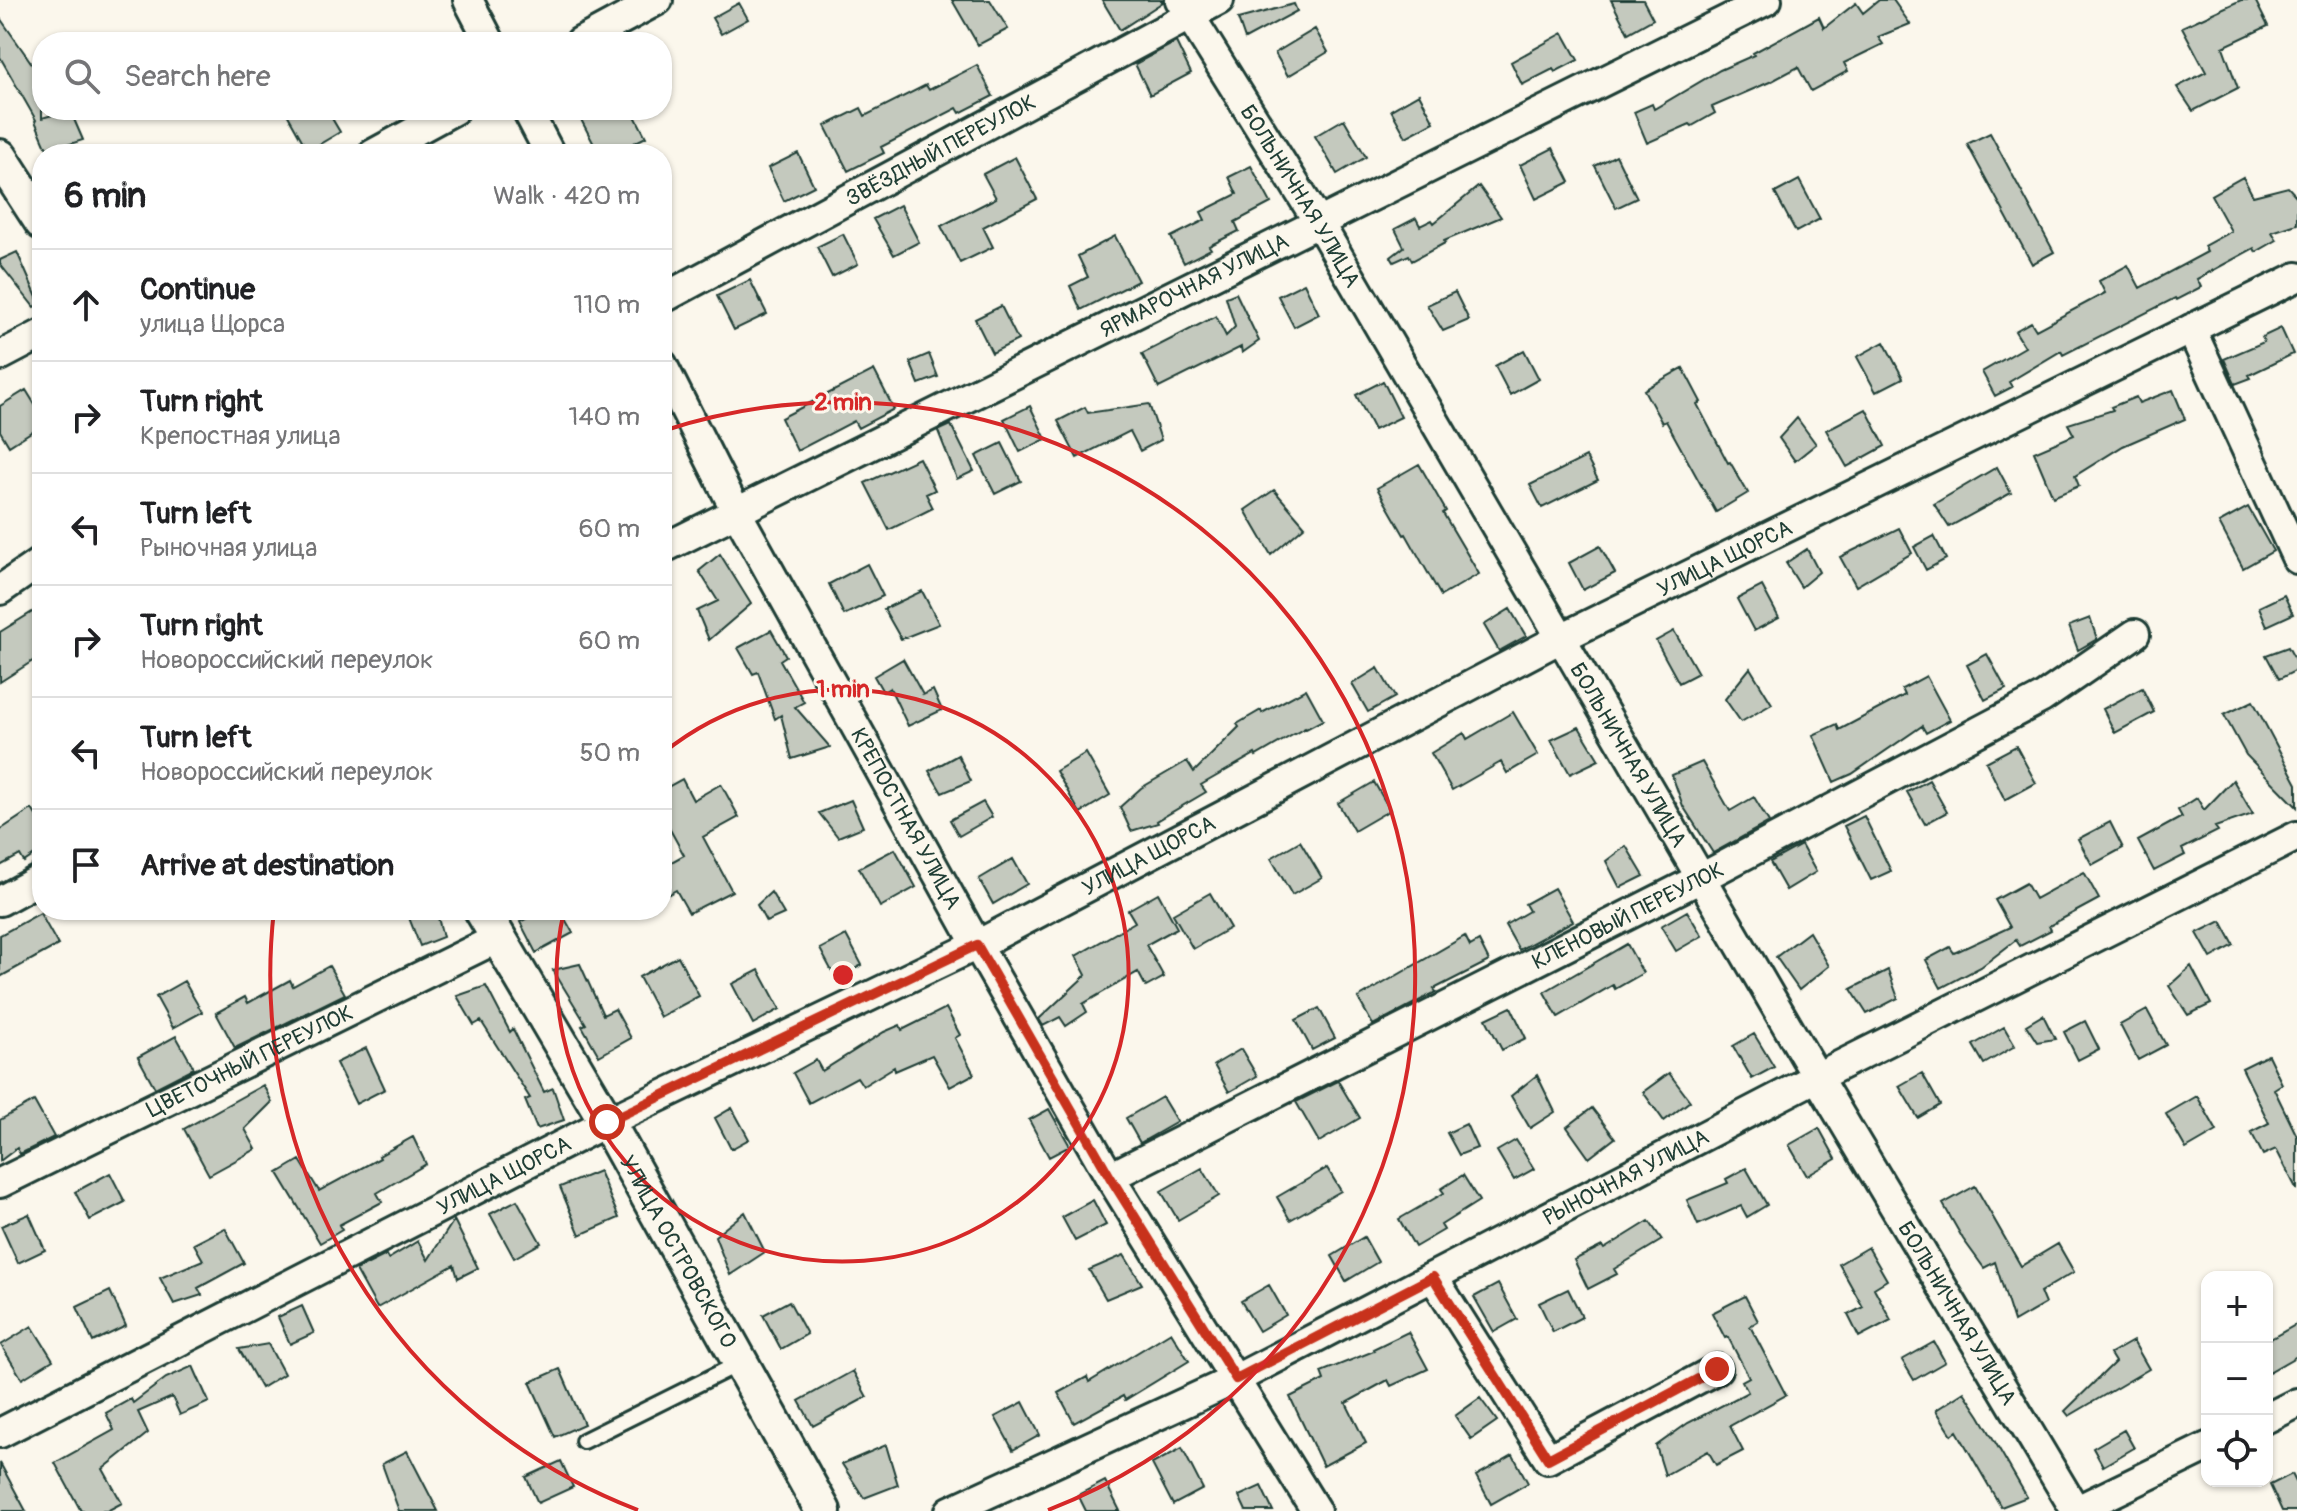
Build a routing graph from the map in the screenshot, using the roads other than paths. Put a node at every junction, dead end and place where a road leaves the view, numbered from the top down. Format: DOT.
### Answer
graph roads {
  1 [pos="468,0"];
  2 [pos="658,0"];
  3 [pos="1219,0"];
  4 [pos="1767,0"];
  5 [pos="1185,8"];
  6 [pos="485,32"];
  7 [pos="599,32"];
  8 [pos="436,120"];
  9 [pos="532,120"];
  10 [pos="391,144"];
  11 [pos="545,144"];
  12 [pos="0,157"];
  13 [pos="32,207"];
  14 [pos="1319,223"];
  15 [pos="2297,277"];
  16 [pos="672,293"];
  17 [pos="2191,329"];
  18 [pos="32,339"];
  19 [pos="0,356"];
  20 [pos="672,384"];
  21 [pos="736,511"];
  22 [pos="672,544"];
  23 [pos="2297,559"];
  24 [pos="32,568"];
  25 [pos="0,590"];
  26 [pos="2135,634"];
  27 [pos="1561,638"];
  28 [pos="2297,836"];
  29 [pos="1701,878"];
  30 [pos="32,883"];
  31 [pos="0,901"];
  32 [pos="490,920"];
  33 [pos="493,920"];
  34 [pos="977,945"];
  35 [pos="1817,1077"];
  36 [pos="607,1122"];
  37 [pos="1110,1177"];
  38 [pos="0,1183"];
  39 [pos="1433,1277"];
  40 [pos="741,1363"];
  41 [pos="1717,1369"];
  42 [pos="1236,1379"];
  43 [pos="2297,1403"];
  44 [pos="2273,1415"];
  45 [pos="0,1433"];
  46 [pos="583,1441"];
  47 [pos="2201,1450"];
  48 [pos="823,1511"];
  49 [pos="950,1511"];
  50 [pos="1316,1511"];
  51 [pos="2076,1511"];
  1 -- 6 [label="street"];
  2 -- 7 [label="street"];
  3 -- 5 [label="street, ЗВЁЗДНЫЙ ПЕРЕУЛОК"];
  4 -- 14 [label="street, ЯРМАРОЧНАЯ УЛИЦА"];
  5 -- 14 [label="street, БОЛЬНИЧНАЯ УЛИЦА"];
  5 -- 16 [label="street, ЗВЁЗДНЫЙ ПЕРЕУЛОК"];
  8 -- 10 [label="street"];
  9 -- 11 [label="street"];
  12 -- 13 [label="street"];
  14 -- 21 [label="street, ЯРМАРОЧНАЯ УЛИЦА"];
  14 -- 27 [label="street, БОЛЬНИЧНАЯ УЛИЦА"];
  15 -- 17 [label="street, УЛИЦА ЩОРСА"];
  17 -- 23 [label="street"];
  17 -- 27 [label="street, УЛИЦА ЩОРСА"];
  18 -- 19 [label="street"];
  20 -- 21 [label="street, КРЕПОСТНАЯ УЛИЦА"];
  21 -- 22 [label="street, ЯРМАРОЧНАЯ УЛИЦА"];
  21 -- 34 [label="street, КРЕПОСТНАЯ УЛИЦА"];
  24 -- 25 [label="street"];
  26 -- 29 [label="street, КЛЕНОВЫЙ ПЕРЕУЛОК"];
  27 -- 29 [label="street, БОЛЬНИЧНАЯ УЛИЦА"];
  27 -- 34 [label="street, УЛИЦА ЩОРСА"];
  28 -- 35 [label="street, РЫНОЧНАЯ УЛИЦА"];
  29 -- 35 [label="street, БОЛЬНИЧНАЯ УЛИЦА"];
  29 -- 37 [label="street, КЛЕНОВЫЙ ПЕРЕУЛОК"];
  30 -- 31 [label="street"];
  32 -- 38 [label="street, ЦВЕТОЧНЫЙ ПЕРЕУЛОК"];
  33 -- 36 [label="street, УЛИЦА ОСТРОВСКОГО"];
  34 -- 36 [label="street, УЛИЦА ЩОРСА"];
  34 -- 37 [label="street, КРЕПОСТНАЯ УЛИЦА"];
  35 -- 39 [label="street, РЫНОЧНАЯ УЛИЦА"];
  35 -- 51 [label="street, БОЛЬНИЧНАЯ УЛИЦА"];
  36 -- 40 [label="street, УЛИЦА ОСТРОВСКОГО"];
  36 -- 45 [label="street, УЛИЦА ЩОРСА"];
  37 -- 42 [label="street, КРЕПОСТНАЯ УЛИЦА"];
  39 -- 41 [label="street"];
  39 -- 42 [label="street, РЫНОЧНАЯ УЛИЦА"];
  40 -- 46 [label="lane"];
  40 -- 48 [label="street, УЛИЦА ОСТРОВСКОГО"];
  42 -- 49 [label="street, РЫНОЧНАЯ УЛИЦА"];
  42 -- 50 [label="street, КРЕПОСТНАЯ УЛИЦА"];
  43 -- 44 [label="street"];
  47 -- 51 [label="street"];
}
